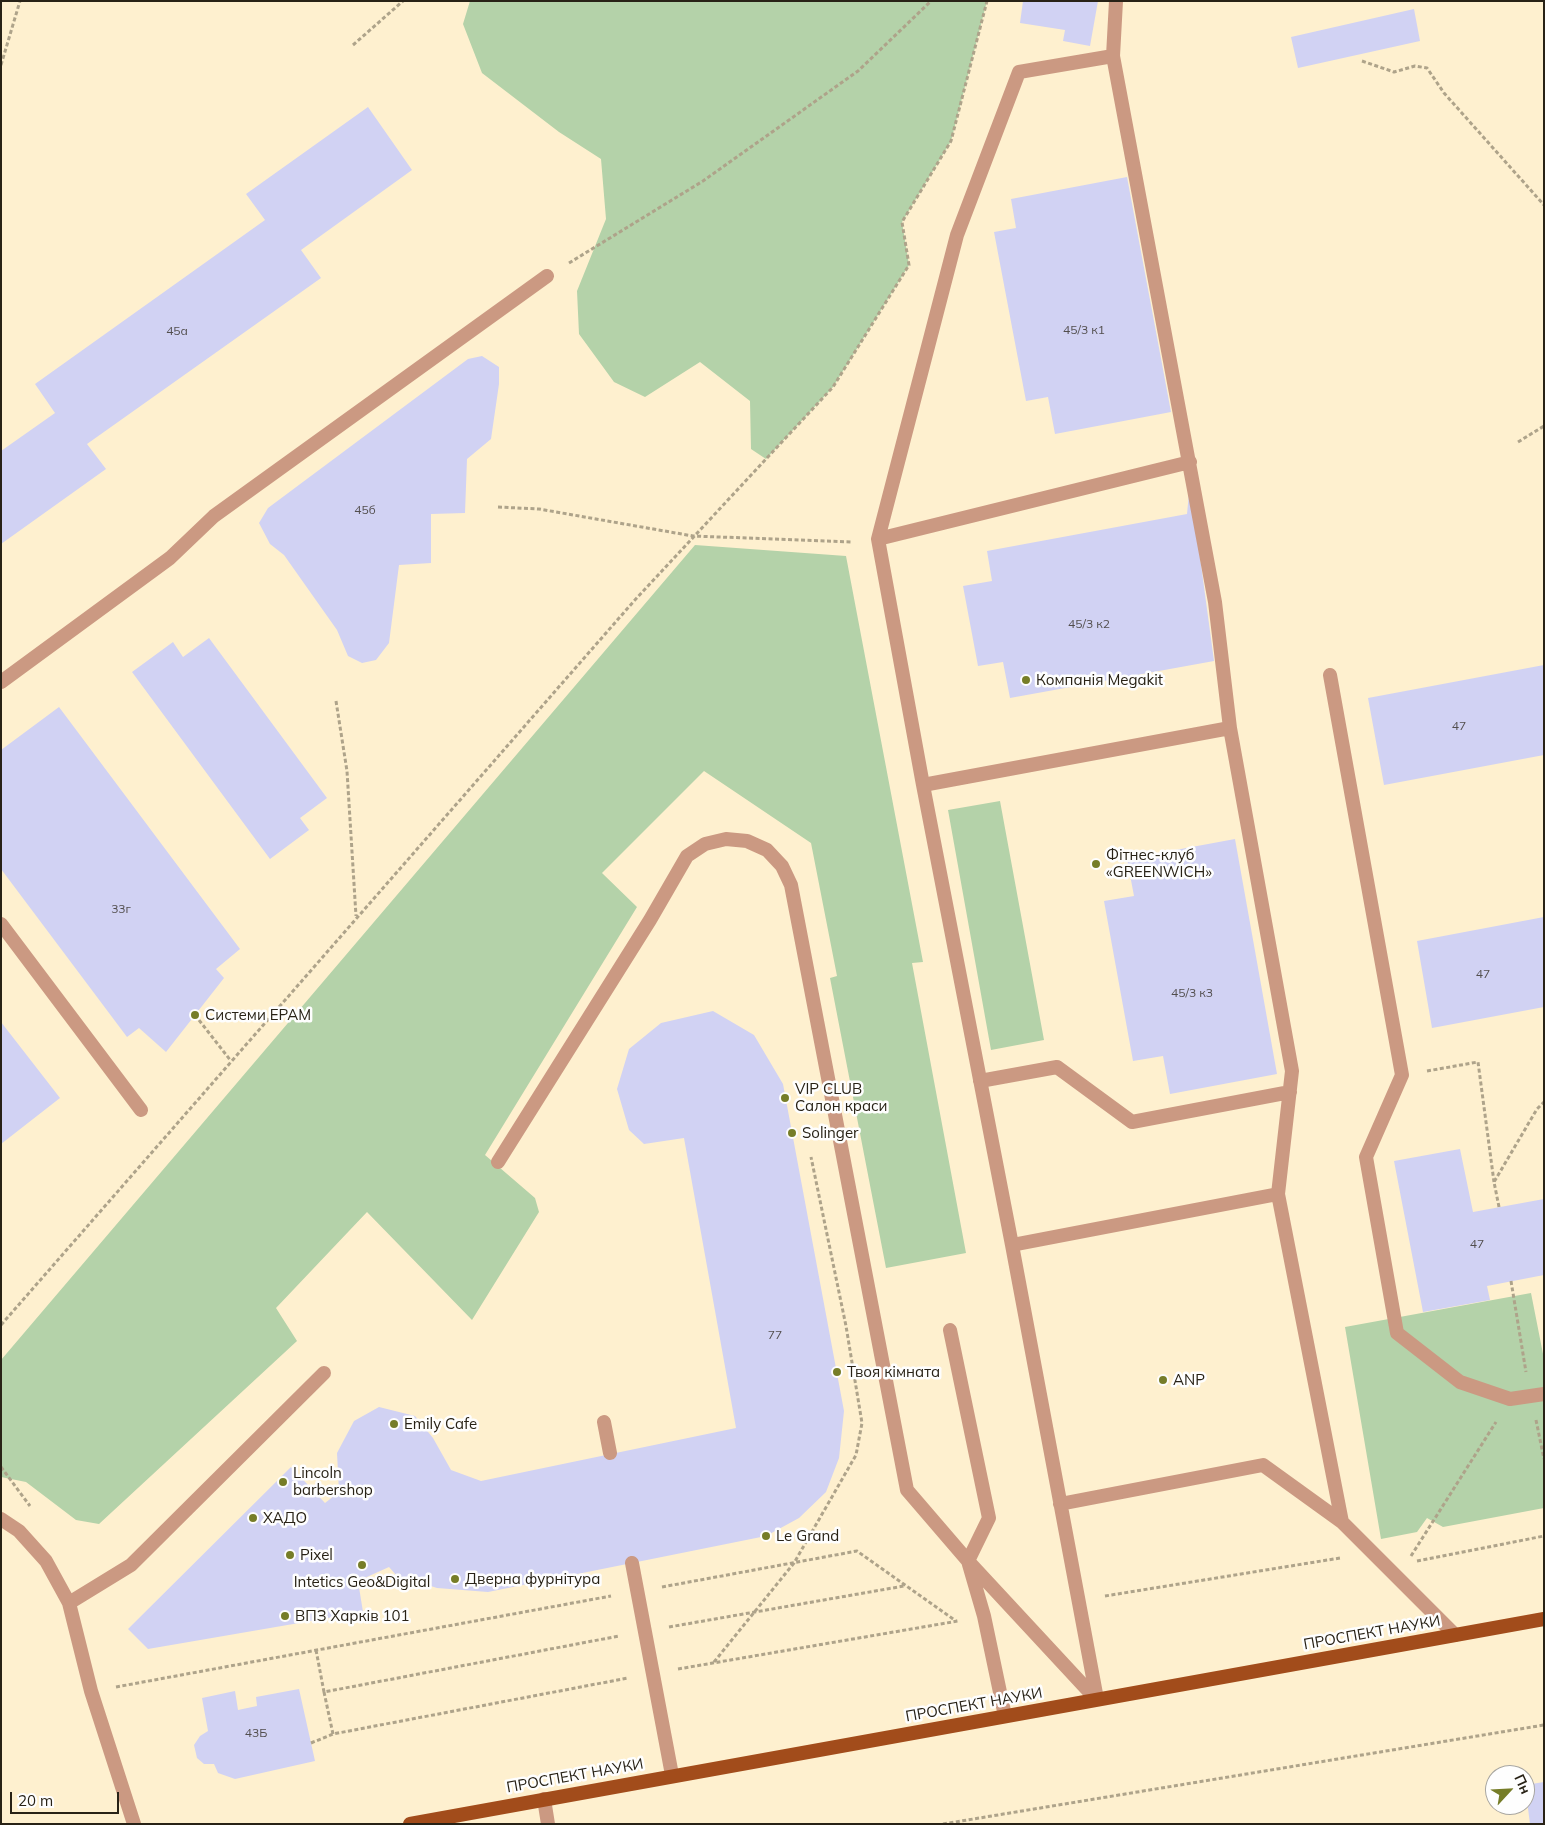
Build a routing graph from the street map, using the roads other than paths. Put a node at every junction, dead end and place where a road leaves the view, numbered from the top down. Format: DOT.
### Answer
graph roads {
  1 [pos="1116,1"];
  2 [pos="1113,56"];
  3 [pos="547,276"];
  4 [pos="1190,462"];
  5 [pos="878,539"];
  6 [pos="1330,675"];
  7 [pos="1,682"];
  8 [pos="1230,728"];
  9 [pos="922,785"];
  10 [pos="1,924"];
  11 [pos="980,1081"];
  12 [pos="1290,1092"];
  13 [pos="141,1110"];
  14 [pos="498,1162"];
  15 [pos="1278,1194"];
  16 [pos="1012,1245"];
  17 [pos="950,1330"];
  18 [pos="324,1373"];
  19 [pos="1544,1394"];
  20 [pos="604,1422"];
  21 [pos="610,1454"];
  22 [pos="1060,1504"];
  23 [pos="1,1519"];
  24 [pos="1342,1522"];
  25 [pos="968,1561"];
  26 [pos="632,1563"];
  27 [pos="69,1603"];
  28 [pos="1544,1618"];
  29 [pos="1455,1635"];
  30 [pos="1097,1700"];
  31 [pos="1005,1716"];
  32 [pos="672,1775"];
  33 [pos="544,1799"];
  34 [pos="134,1824"];
  35 [pos="410,1824"];
  36 [pos="548,1824"];
  1 -- 2 [label="street"];
  2 -- 4 [label="street"];
  2 -- 5 [label="street"];
  3 -- 7 [label="street"];
  4 -- 5 [label="street"];
  4 -- 8 [label="street"];
  5 -- 9 [label="street"];
  6 -- 19 [label="street"];
  8 -- 9 [label="street"];
  8 -- 12 [label="street"];
  9 -- 11 [label="street"];
  10 -- 13 [label="street"];
  11 -- 12 [label="street"];
  11 -- 16 [label="street"];
  12 -- 15 [label="street"];
  14 -- 25 [label="street"];
  15 -- 16 [label="street"];
  15 -- 24 [label="street"];
  16 -- 22 [label="street"];
  17 -- 25 [label="street"];
  18 -- 27 [label="street"];
  20 -- 21 [label="street"];
  22 -- 24 [label="street"];
  22 -- 30 [label="street"];
  23 -- 27 [label="street"];
  24 -- 29 [label="street"];
  25 -- 30 [label="street"];
  25 -- 31 [label="street"];
  26 -- 32 [label="street"];
  27 -- 34 [label="street"];
  28 -- 29 [label="main road, ПРОСПЕКТ НАУКИ"];
  29 -- 30 [label="main road, ПРОСПЕКТ НАУКИ"];
  30 -- 31 [label="main road, ПРОСПЕКТ НАУКИ"];
  31 -- 32 [label="main road, ПРОСПЕКТ НАУКИ"];
  32 -- 33 [label="main road, ПРОСПЕКТ НАУКИ"];
  33 -- 35 [label="main road, ПРОСПЕКТ НАУКИ"];
  33 -- 36 [label="street"];
}
